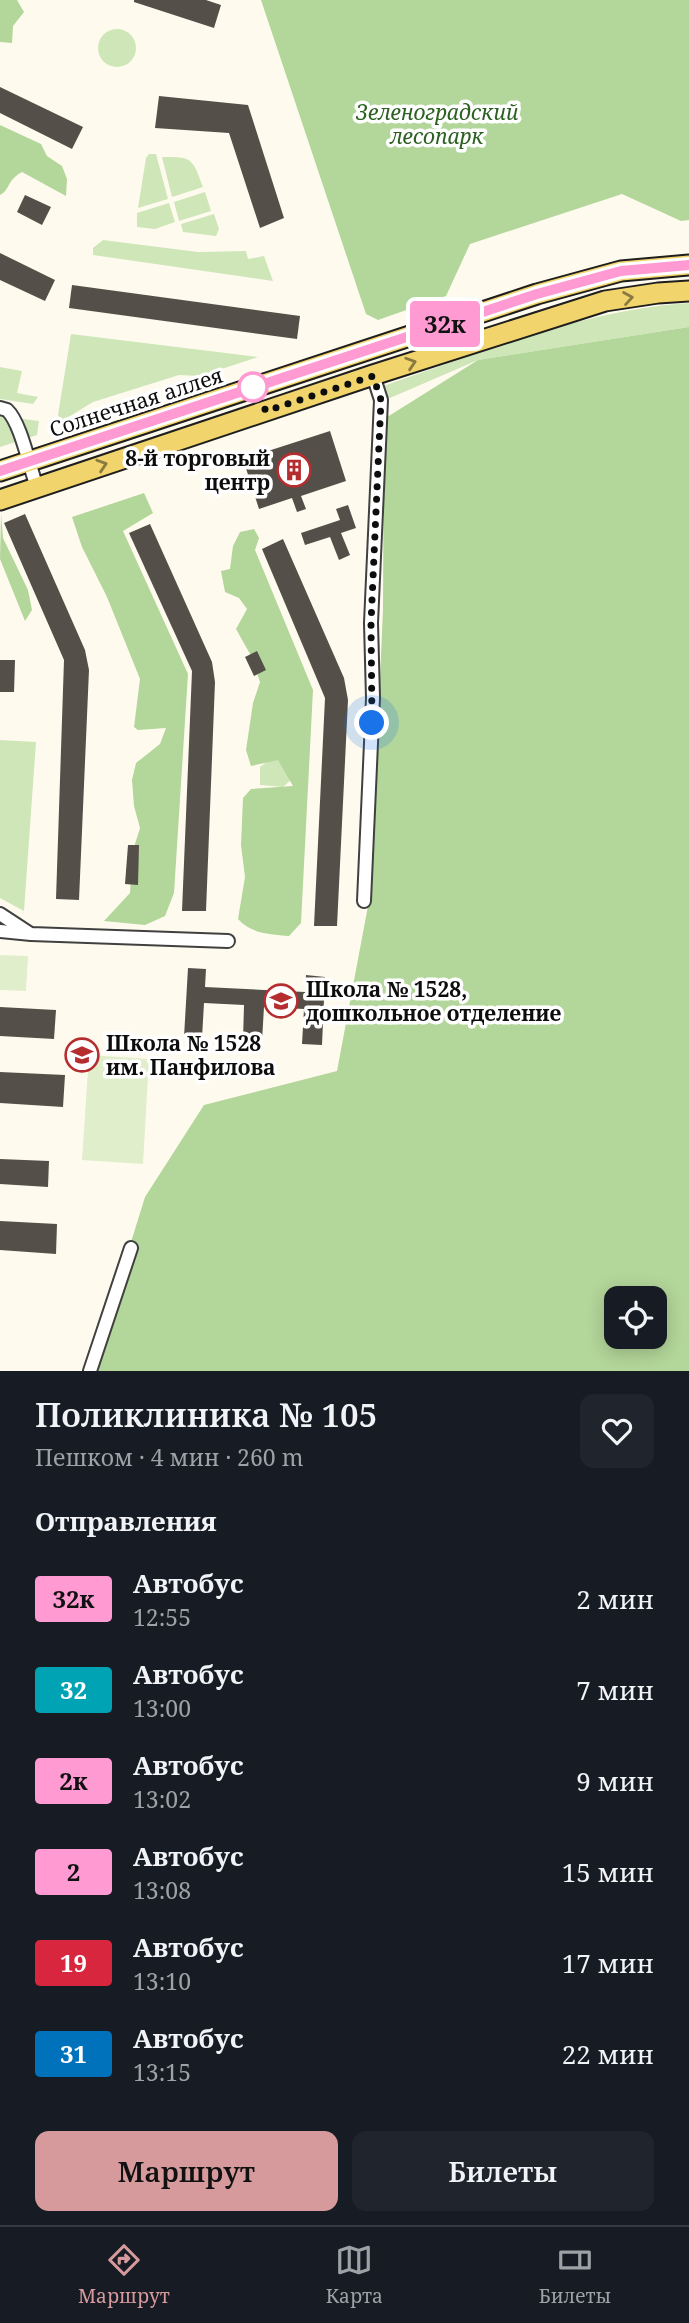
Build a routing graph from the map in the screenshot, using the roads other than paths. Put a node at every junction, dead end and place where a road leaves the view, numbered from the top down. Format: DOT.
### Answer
graph roads {
  1 [pos="689,265"];
  2 [pos="689,291"];
  3 [pos="373,376"];
  4 [pos="0,408"];
  5 [pos="27,462"];
  6 [pos="0,471"];
  7 [pos="37,487"];
  8 [pos="0,500"];
  9 [pos="364,901"];
  10 [pos="0,914"];
  11 [pos="0,931"];
  12 [pos="31,934"];
  13 [pos="228,941"];
  14 [pos="131,1248"];
  15 [pos="90,1371"];
  1 -- 5 [label="main road, Солнечная аллея"];
  3 -- 2 [label="main road, one-way"];
  7 -- 3 [label="main road, one-way"];
  3 -- 9 [label="street"];
  4 -- 5 [label="street"];
  5 -- 6 [label="main road, Солнечная аллея"];
  5 -- 7 [label="street"];
  7 -- 8 [label="main road"];
  10 -- 12 [label="street"];
  11 -- 12 [label="street"];
  12 -- 13 [label="street"];
  14 -- 15 [label="street"];
}
